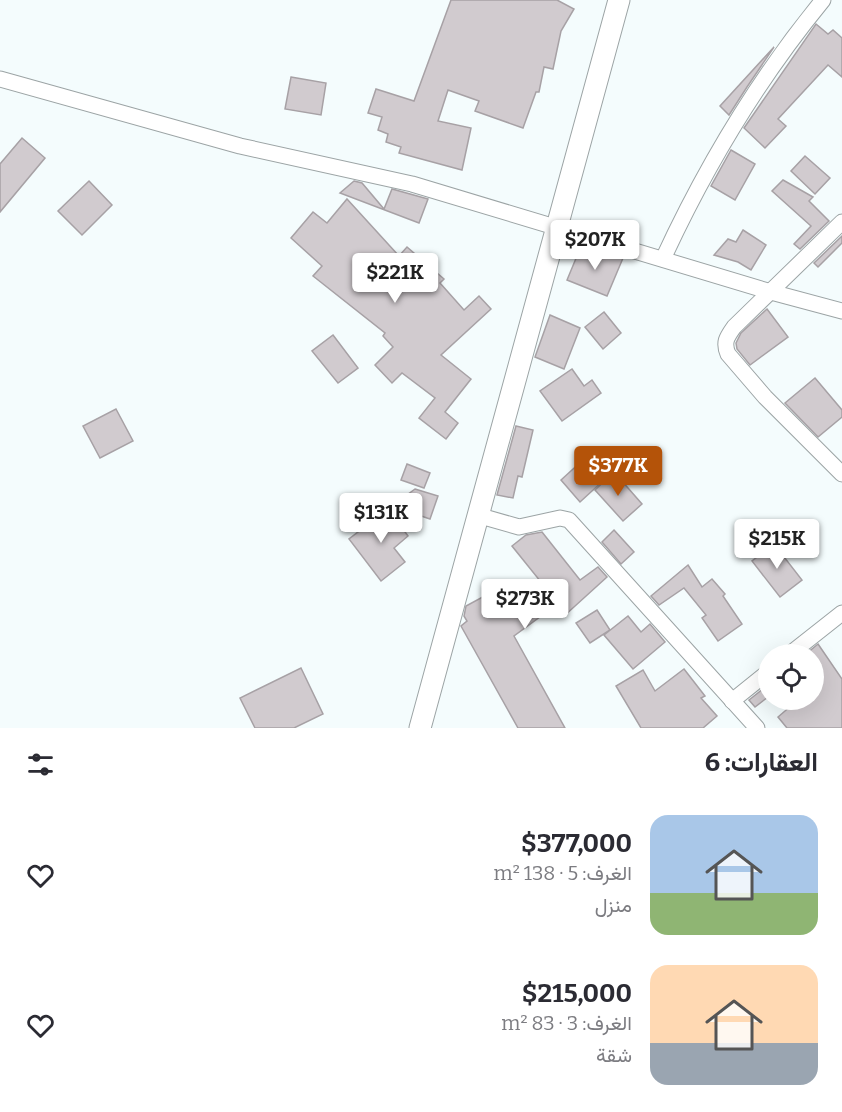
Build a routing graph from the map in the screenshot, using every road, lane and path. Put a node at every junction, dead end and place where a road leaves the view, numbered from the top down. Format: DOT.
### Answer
graph roads {
  1 [pos="619,0"];
  2 [pos="823,0"];
  3 [pos="0,79"];
  4 [pos="842,222"];
  5 [pos="558,227"];
  6 [pos="663,259"];
  7 [pos="771,292"];
  8 [pos="842,311"];
  9 [pos="842,474"];
  10 [pos="477,515"];
  11 [pos="842,613"];
  12 [pos="803,644"];
  13 [pos="758,680"];
  14 [pos="732,701"];
  15 [pos="420,728"];
  16 [pos="757,728"];
  1 -- 5 [label="main road"];
  2 -- 6 [label="street"];
  3 -- 5 [label="street"];
  4 -- 7 [label="street"];
  5 -- 6 [label="street"];
  5 -- 10 [label="main road"];
  6 -- 7 [label="street"];
  7 -- 8 [label="street"];
  7 -- 9 [label="street"];
  10 -- 14 [label="street"];
  10 -- 15 [label="main road"];
  11 -- 12 [label="street"];
  13 -- 14 [label="street"];
  14 -- 16 [label="street"];
}
